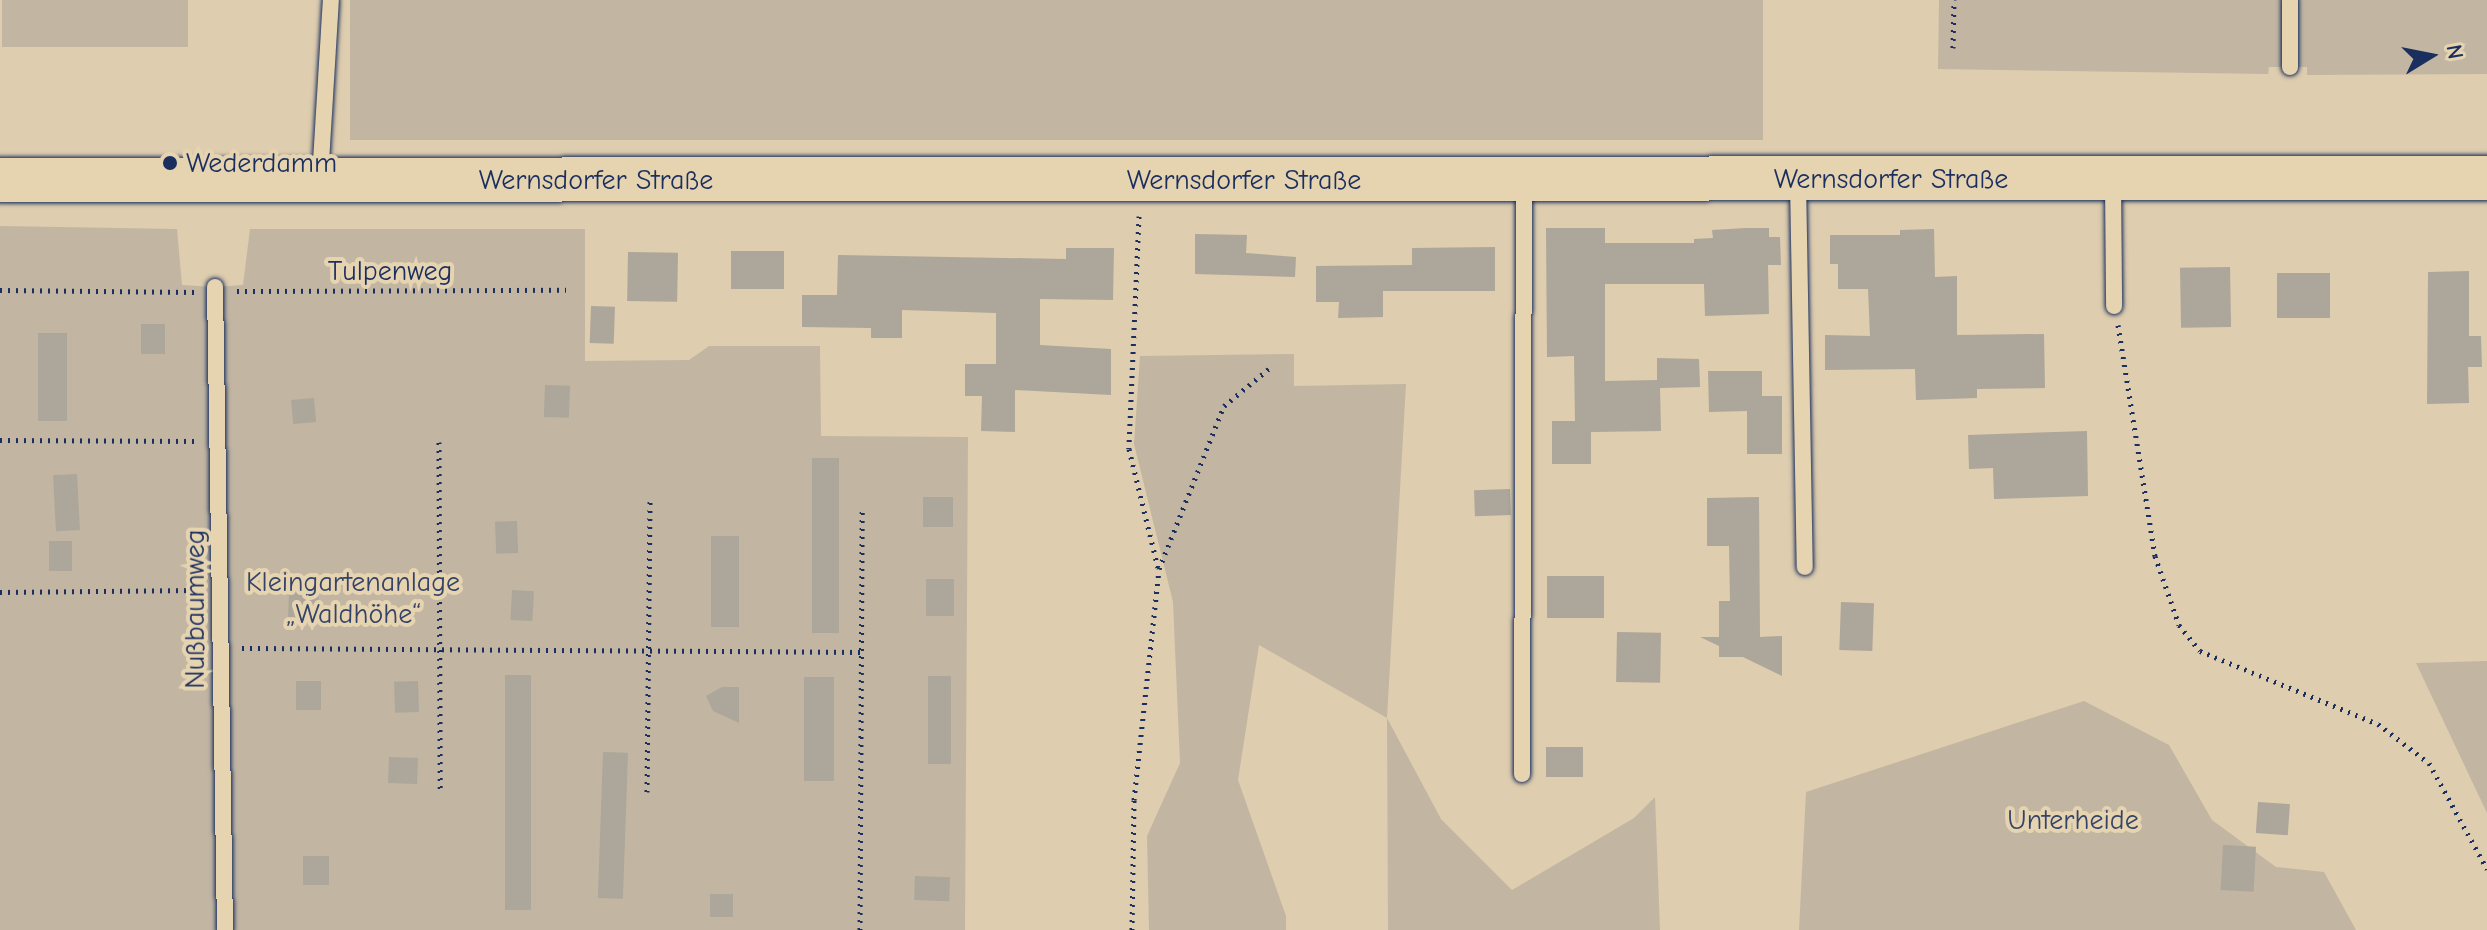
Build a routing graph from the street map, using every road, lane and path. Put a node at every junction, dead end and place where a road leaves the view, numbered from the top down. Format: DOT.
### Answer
graph roads {
  1 [pos="331,0"];
  2 [pos="1954,0"];
  3 [pos="2290,0"];
  4 [pos="1953,48"];
  5 [pos="2290,67"];
  6 [pos="1524,178"];
  7 [pos="1798,178"];
  8 [pos="2487,178"];
  9 [pos="0,180"];
  10 [pos="320,180"];
  11 [pos="2113,180"];
  12 [pos="1139,216"];
  13 [pos="215,289"];
  14 [pos="0,290"];
  15 [pos="566,290"];
  16 [pos="2114,306"];
  17 [pos="1272,366"];
  18 [pos="0,440"];
  19 [pos="220,441"];
  20 [pos="439,442"];
  21 [pos="650,501"];
  22 [pos="862,508"];
  23 [pos="1805,567"];
  24 [pos="1159,569"];
  25 [pos="221,590"];
  26 [pos="0,592"];
  27 [pos="220,648"];
  28 [pos="440,649"];
  29 [pos="648,650"];
  30 [pos="861,652"];
  31 [pos="1522,774"];
  32 [pos="440,789"];
  33 [pos="647,792"];
  34 [pos="2487,869"];
  35 [pos="225,930"];
  36 [pos="860,930"];
  37 [pos="1132,930"];
  1 -- 10 [label="lane"];
  2 -- 4 [label="path"];
  3 -- 5 [label="lane"];
  6 -- 7 [label="main road, Wernsdorfer Straße"];
  6 -- 10 [label="main road, Wernsdorfer Straße"];
  6 -- 31 [label="lane"];
  7 -- 11 [label="main road, Wernsdorfer Straße"];
  7 -- 23 [label="lane"];
  8 -- 11 [label="main road, Wernsdorfer Straße"];
  9 -- 10 [label="main road, Wernsdorfer Straße"];
  11 -- 16 [label="lane"];
  12 -- 24 [label="path"];
  13 -- 14 [label="path, Tulpenweg"];
  13 -- 15 [label="path, Tulpenweg"];
  13 -- 19 [label="lane, Nußbaumweg"];
  16 -- 34 [label="path"];
  17 -- 24 [label="path"];
  18 -- 19 [label="path"];
  19 -- 25 [label="lane, Nußbaumweg"];
  20 -- 28 [label="path"];
  21 -- 29 [label="path"];
  22 -- 30 [label="path"];
  24 -- 37 [label="path"];
  25 -- 26 [label="path"];
  25 -- 27 [label="lane, Nußbaumweg"];
  27 -- 28 [label="path"];
  27 -- 35 [label="lane, Nußbaumweg"];
  28 -- 29 [label="path"];
  28 -- 32 [label="path"];
  29 -- 30 [label="path"];
  29 -- 33 [label="path"];
  30 -- 36 [label="path"];
}
